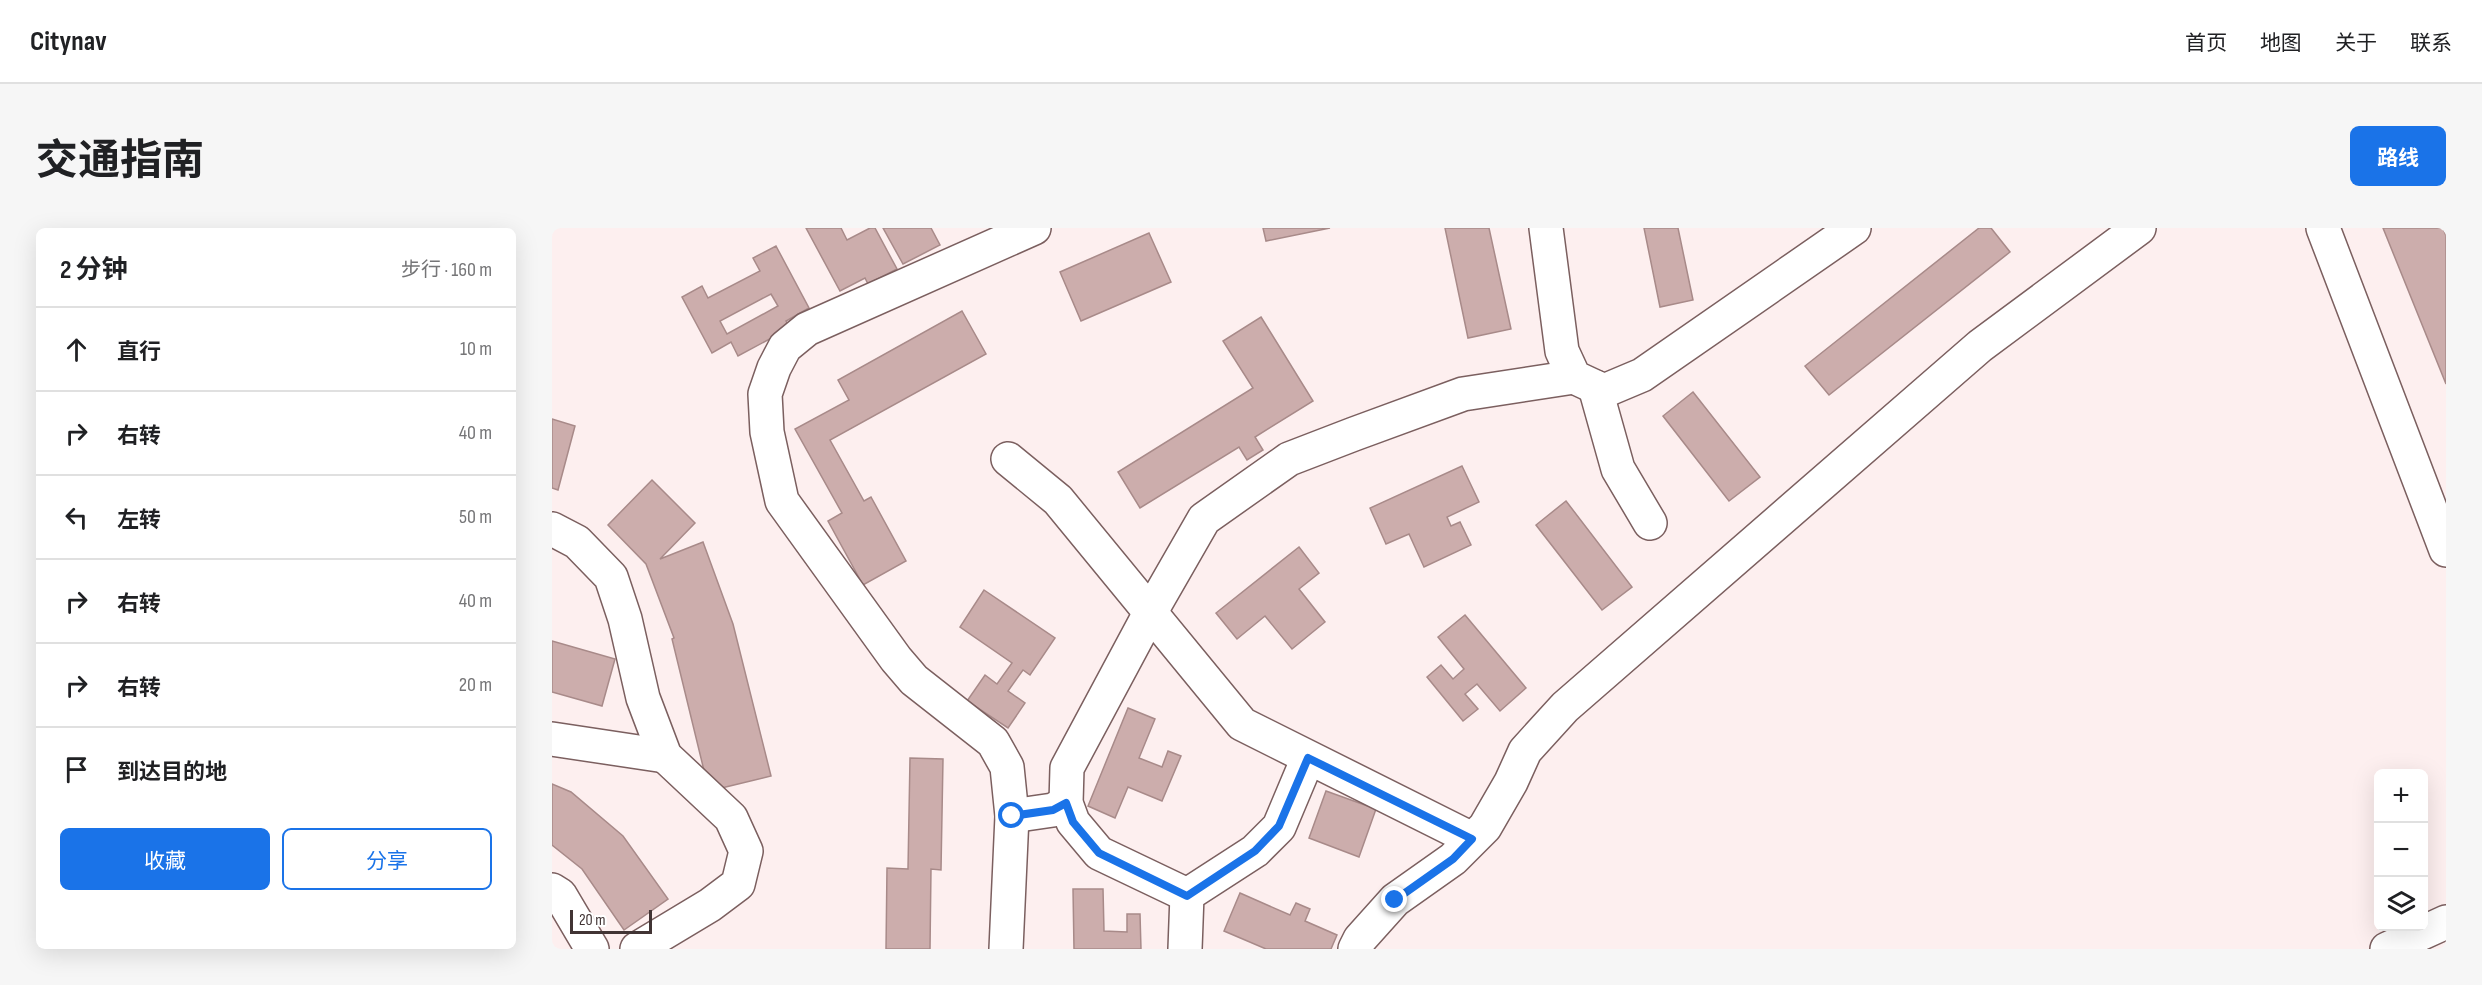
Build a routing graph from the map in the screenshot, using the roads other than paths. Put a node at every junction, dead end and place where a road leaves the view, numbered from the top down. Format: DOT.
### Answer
graph roads {
  1 [pos="1034,228"];
  2 [pos="1546,228"];
  3 [pos="1854,228"];
  4 [pos="2139,228"];
  5 [pos="2323,228"];
  6 [pos="1584,382"];
  7 [pos="1008,459"];
  8 [pos="1650,523"];
  9 [pos="552,529"];
  10 [pos="2446,550"];
  11 [pos="1150,613"];
  12 [pos="552,739"];
  13 [pos="665,756"];
  14 [pos="1308,758"];
  15 [pos="1066,803"];
  16 [pos="1012,816"];
  17 [pos="1472,839"];
  18 [pos="552,890"];
  19 [pos="1187,896"];
  20 [pos="2446,921"];
  21 [pos="592,949"];
  22 [pos="637,949"];
  23 [pos="1005,949"];
  24 [pos="1185,949"];
  25 [pos="1355,949"];
  26 [pos="2387,949"];
  1 -- 16 [label="street"];
  2 -- 6 [label="street"];
  3 -- 6 [label="street"];
  4 -- 17 [label="street"];
  5 -- 10 [label="street"];
  6 -- 8 [label="street"];
  6 -- 11 [label="street"];
  7 -- 11 [label="street"];
  9 -- 13 [label="street"];
  11 -- 14 [label="street"];
  11 -- 15 [label="street"];
  12 -- 13 [label="street"];
  13 -- 22 [label="street"];
  14 -- 17 [label="street"];
  14 -- 19 [label="street"];
  15 -- 16 [label="street"];
  15 -- 19 [label="street"];
  16 -- 23 [label="street"];
  17 -- 25 [label="street"];
  18 -- 21 [label="street"];
  19 -- 24 [label="street"];
  20 -- 26 [label="street"];
}
